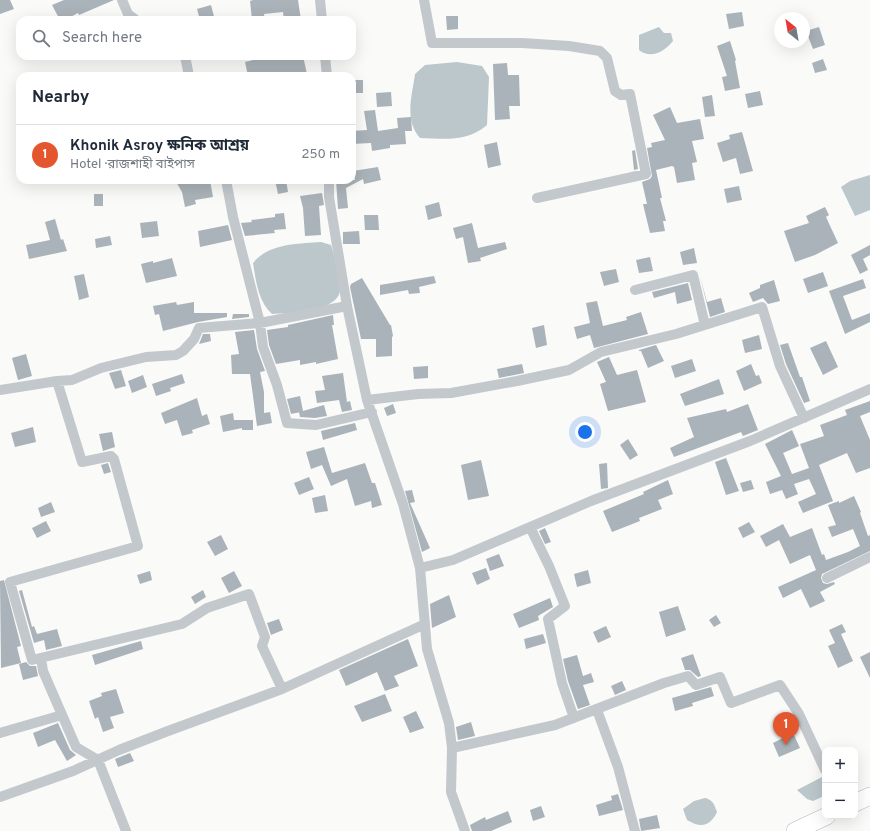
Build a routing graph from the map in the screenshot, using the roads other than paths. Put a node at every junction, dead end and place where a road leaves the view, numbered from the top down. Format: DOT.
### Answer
graph roads {
  1 [pos="122,0"];
  2 [pos="320,0"];
  3 [pos="424,0"];
  4 [pos="131,16"];
  5 [pos="322,16"];
  6 [pos="186,60"];
  7 [pos="325,60"];
  8 [pos="188,72"];
  9 [pos="326,72"];
  10 [pos="227,184"];
  11 [pos="329,184"];
  12 [pos="537,198"];
  13 [pos="635,290"];
  14 [pos="347,306"];
  15 [pos="260,323"];
  16 [pos="705,325"];
  17 [pos="57,381"];
  18 [pos="870,389"];
  19 [pos="0,390"];
  20 [pos="367,400"];
  21 [pos="372,412"];
  22 [pos="804,418"];
  23 [pos="530,527"];
  24 [pos="870,557"];
  25 [pos="420,568"];
  26 [pos="827,578"];
  27 [pos="425,624"];
  28 [pos="41,658"];
  29 [pos="282,689"];
  30 [pos="597,710"];
  31 [pos="62,715"];
  32 [pos="574,718"];
  33 [pos="0,733"];
  34 [pos="452,748"];
  35 [pos="98,760"];
  36 [pos="822,764"];
  37 [pos="870,796"];
  38 [pos="0,797"];
  39 [pos="858,802"];
  40 [pos="822,818"];
  41 [pos="126,831"];
  42 [pos="465,831"];
  43 [pos="635,831"];
  44 [pos="795,831"];
  1 -- 4 [label="street"];
  2 -- 5 [label="street"];
  3 -- 12 [label="street"];
  6 -- 8 [label="street"];
  7 -- 9 [label="street"];
  10 -- 15 [label="street"];
  11 -- 14 [label="street"];
  13 -- 16 [label="street"];
  14 -- 15 [label="street"];
  14 -- 20 [label="street"];
  15 -- 17 [label="street"];
  15 -- 21 [label="street"];
  16 -- 20 [label="street"];
  16 -- 22 [label="street"];
  17 -- 19 [label="street"];
  17 -- 28 [label="street"];
  18 -- 22 [label="street"];
  20 -- 21 [label="street"];
  21 -- 25 [label="street"];
  22 -- 23 [label="street"];
  23 -- 25 [label="street"];
  23 -- 32 [label="street"];
  24 -- 26 [label="street"];
  25 -- 27 [label="street"];
  27 -- 29 [label="street"];
  27 -- 34 [label="street"];
  28 -- 29 [label="street"];
  28 -- 31 [label="street"];
  29 -- 35 [label="street"];
  30 -- 32 [label="street"];
  30 -- 36 [label="street"];
  30 -- 43 [label="street"];
  31 -- 33 [label="street"];
  31 -- 35 [label="street"];
  32 -- 34 [label="street"];
  34 -- 42 [label="street"];
  35 -- 38 [label="street"];
  35 -- 41 [label="street"];
  37 -- 39 [label="highway"];
  40 -- 44 [label="highway"];
}
